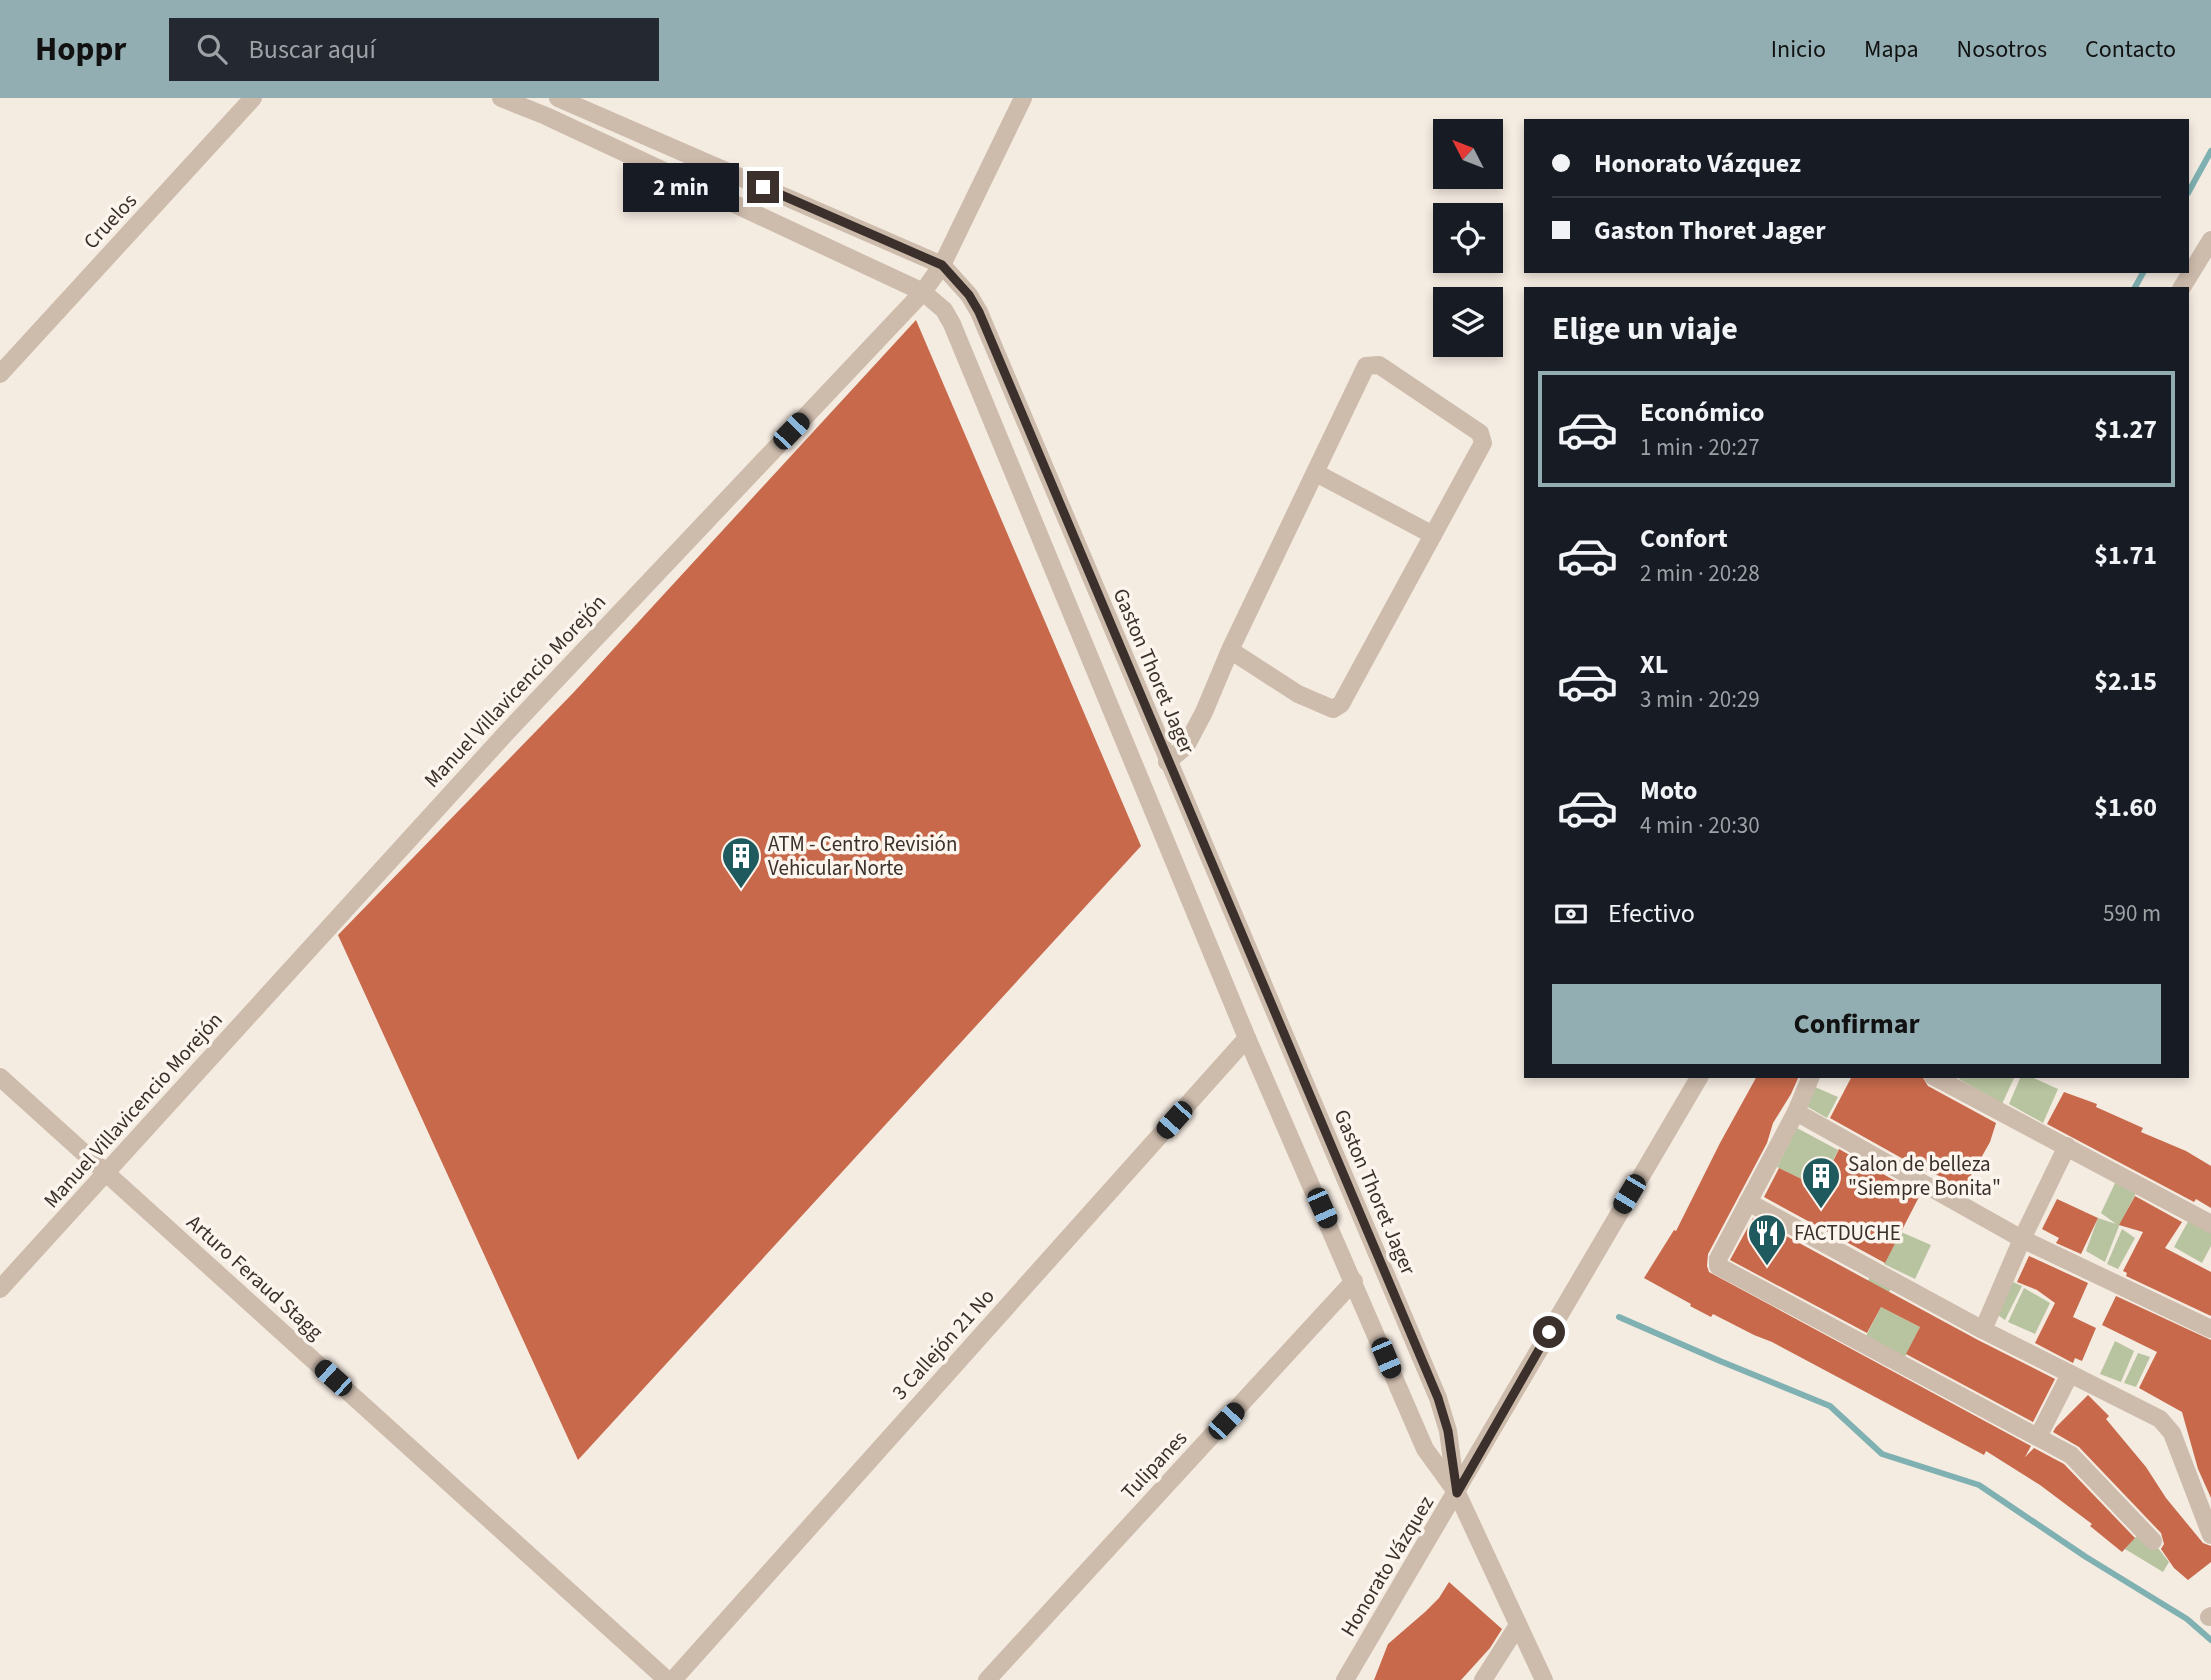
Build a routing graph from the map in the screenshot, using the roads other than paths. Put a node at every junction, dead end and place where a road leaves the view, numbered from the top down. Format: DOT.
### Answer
graph roads {
  1 [pos="253,98"];
  2 [pos="500,98"];
  3 [pos="558,98"];
  4 [pos="1023,98"];
  5 [pos="2211,240"];
  6 [pos="942,265"];
  7 [pos="2182,287"];
  8 [pos="923,292"];
  9 [pos="0,374"];
  10 [pos="1317,473"];
  11 [pos="1433,535"];
  12 [pos="1230,650"];
  13 [pos="1167,762"];
  14 [pos="1247,1038"];
  15 [pos="0,1077"];
  16 [pos="1699,1078"];
  17 [pos="1810,1078"];
  18 [pos="1937,1078"];
  19 [pos="1796,1112"];
  20 [pos="2067,1146"];
  21 [pos="107,1173"];
  22 [pos="1748,1202"];
  23 [pos="2211,1224"];
  24 [pos="2022,1239"];
  25 [pos="1354,1281"];
  26 [pos="0,1289"];
  27 [pos="2211,1328"];
  28 [pos="1983,1329"];
  29 [pos="2070,1374"];
  30 [pos="2038,1437"];
  31 [pos="1457,1493"];
  32 [pos="2211,1535"];
  33 [pos="2153,1541"];
  34 [pos="1518,1625"];
  35 [pos="667,1680"];
  36 [pos="673,1680"];
  37 [pos="987,1680"];
  38 [pos="1345,1680"];
  39 [pos="1483,1680"];
  40 [pos="1544,1680"];
  1 -- 9 [label="street, Cruelos"];
  2 -- 8 [label="street, Gaston Thoret Jager"];
  3 -- 6 [label="street, Gaston Thoret Jager"];
  4 -- 6 [label="street, Manuel Villavicencio Morejón"];
  5 -- 7 [label="street"];
  6 -- 8 [label="street, Manuel Villavicencio Morejón"];
  6 -- 13 [label="street, Gaston Thoret Jager"];
  8 -- 14 [label="street, Gaston Thoret Jager"];
  8 -- 21 [label="street, Manuel Villavicencio Morejón"];
  10 -- 11 [label="street"];
  10 -- 11 [label="street"];
  10 -- 12 [label="street"];
  11 -- 12 [label="street"];
  12 -- 13 [label="street"];
  13 -- 31 [label="street, Gaston Thoret Jager"];
  14 -- 25 [label="street, Gaston Thoret Jager"];
  14 -- 36 [label="street, 3 Callejón 21 No"];
  15 -- 21 [label="street, Arturo Feraud Stagg"];
  16 -- 31 [label="street, Honorato Vázquez"];
  17 -- 19 [label="street"];
  18 -- 20 [label="street"];
  19 -- 22 [label="street"];
  19 -- 24 [label="street"];
  20 -- 23 [label="street"];
  20 -- 24 [label="street"];
  21 -- 26 [label="street, Manuel Villavicencio Morejón"];
  21 -- 35 [label="street, Arturo Feraud Stagg"];
  22 -- 28 [label="street"];
  22 -- 30 [label="street"];
  24 -- 27 [label="street"];
  24 -- 28 [label="street"];
  25 -- 31 [label="street, Gaston Thoret Jager"];
  25 -- 37 [label="street, Tulipanes"];
  28 -- 29 [label="street"];
  29 -- 30 [label="street"];
  29 -- 32 [label="street"];
  30 -- 33 [label="street"];
  31 -- 34 [label="street, Gaston Thoret Jager"];
  31 -- 38 [label="street, Honorato Vázquez"];
  34 -- 39 [label="street"];
  34 -- 40 [label="street, Gaston Thoret Jager"];
}
